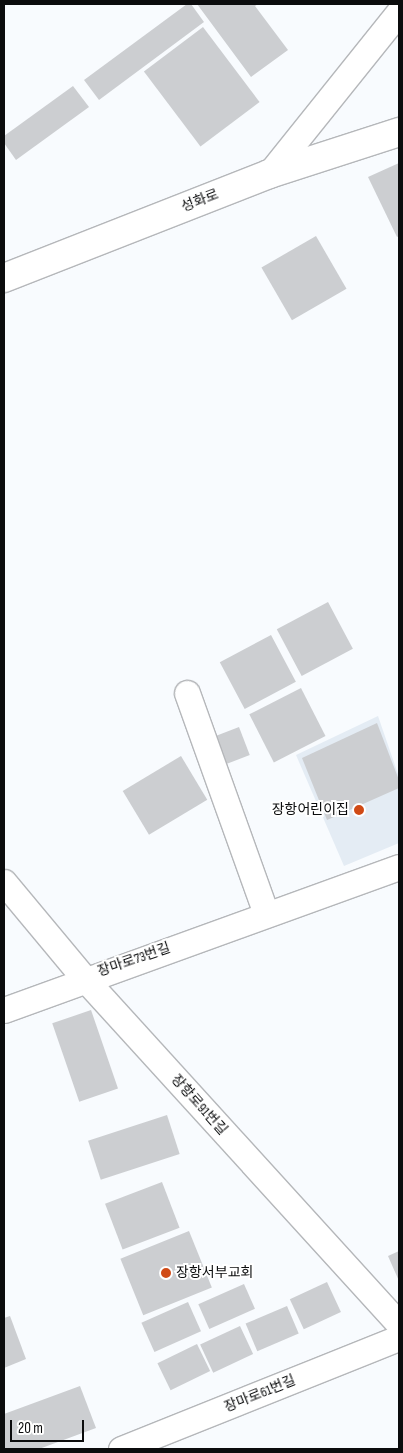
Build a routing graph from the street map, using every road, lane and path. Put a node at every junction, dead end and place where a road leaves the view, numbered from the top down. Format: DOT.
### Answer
graph roads {
  1 [pos="399,12"];
  2 [pos="399,132"];
  3 [pos="269,174"];
  4 [pos="4,278"];
  5 [pos="187,693"];
  6 [pos="399,867"];
  7 [pos="4,882"];
  8 [pos="266,914"];
  9 [pos="84,978"];
  10 [pos="4,1010"];
  11 [pos="399,1324"];
  12 [pos="399,1338"];
  13 [pos="121,1449"];
  1 -- 3 [label="street"];
  2 -- 3 [label="main road, 성화로"];
  3 -- 4 [label="main road, 성화로"];
  5 -- 8 [label="street"];
  6 -- 8 [label="street, 장마로73번길"];
  7 -- 9 [label="street, 장항로91번길"];
  8 -- 9 [label="street, 장마로73번길"];
  9 -- 10 [label="street, 장마로73번길"];
  9 -- 11 [label="street, 장항로91번길"];
  12 -- 13 [label="street, 장마로61번길"];
}
